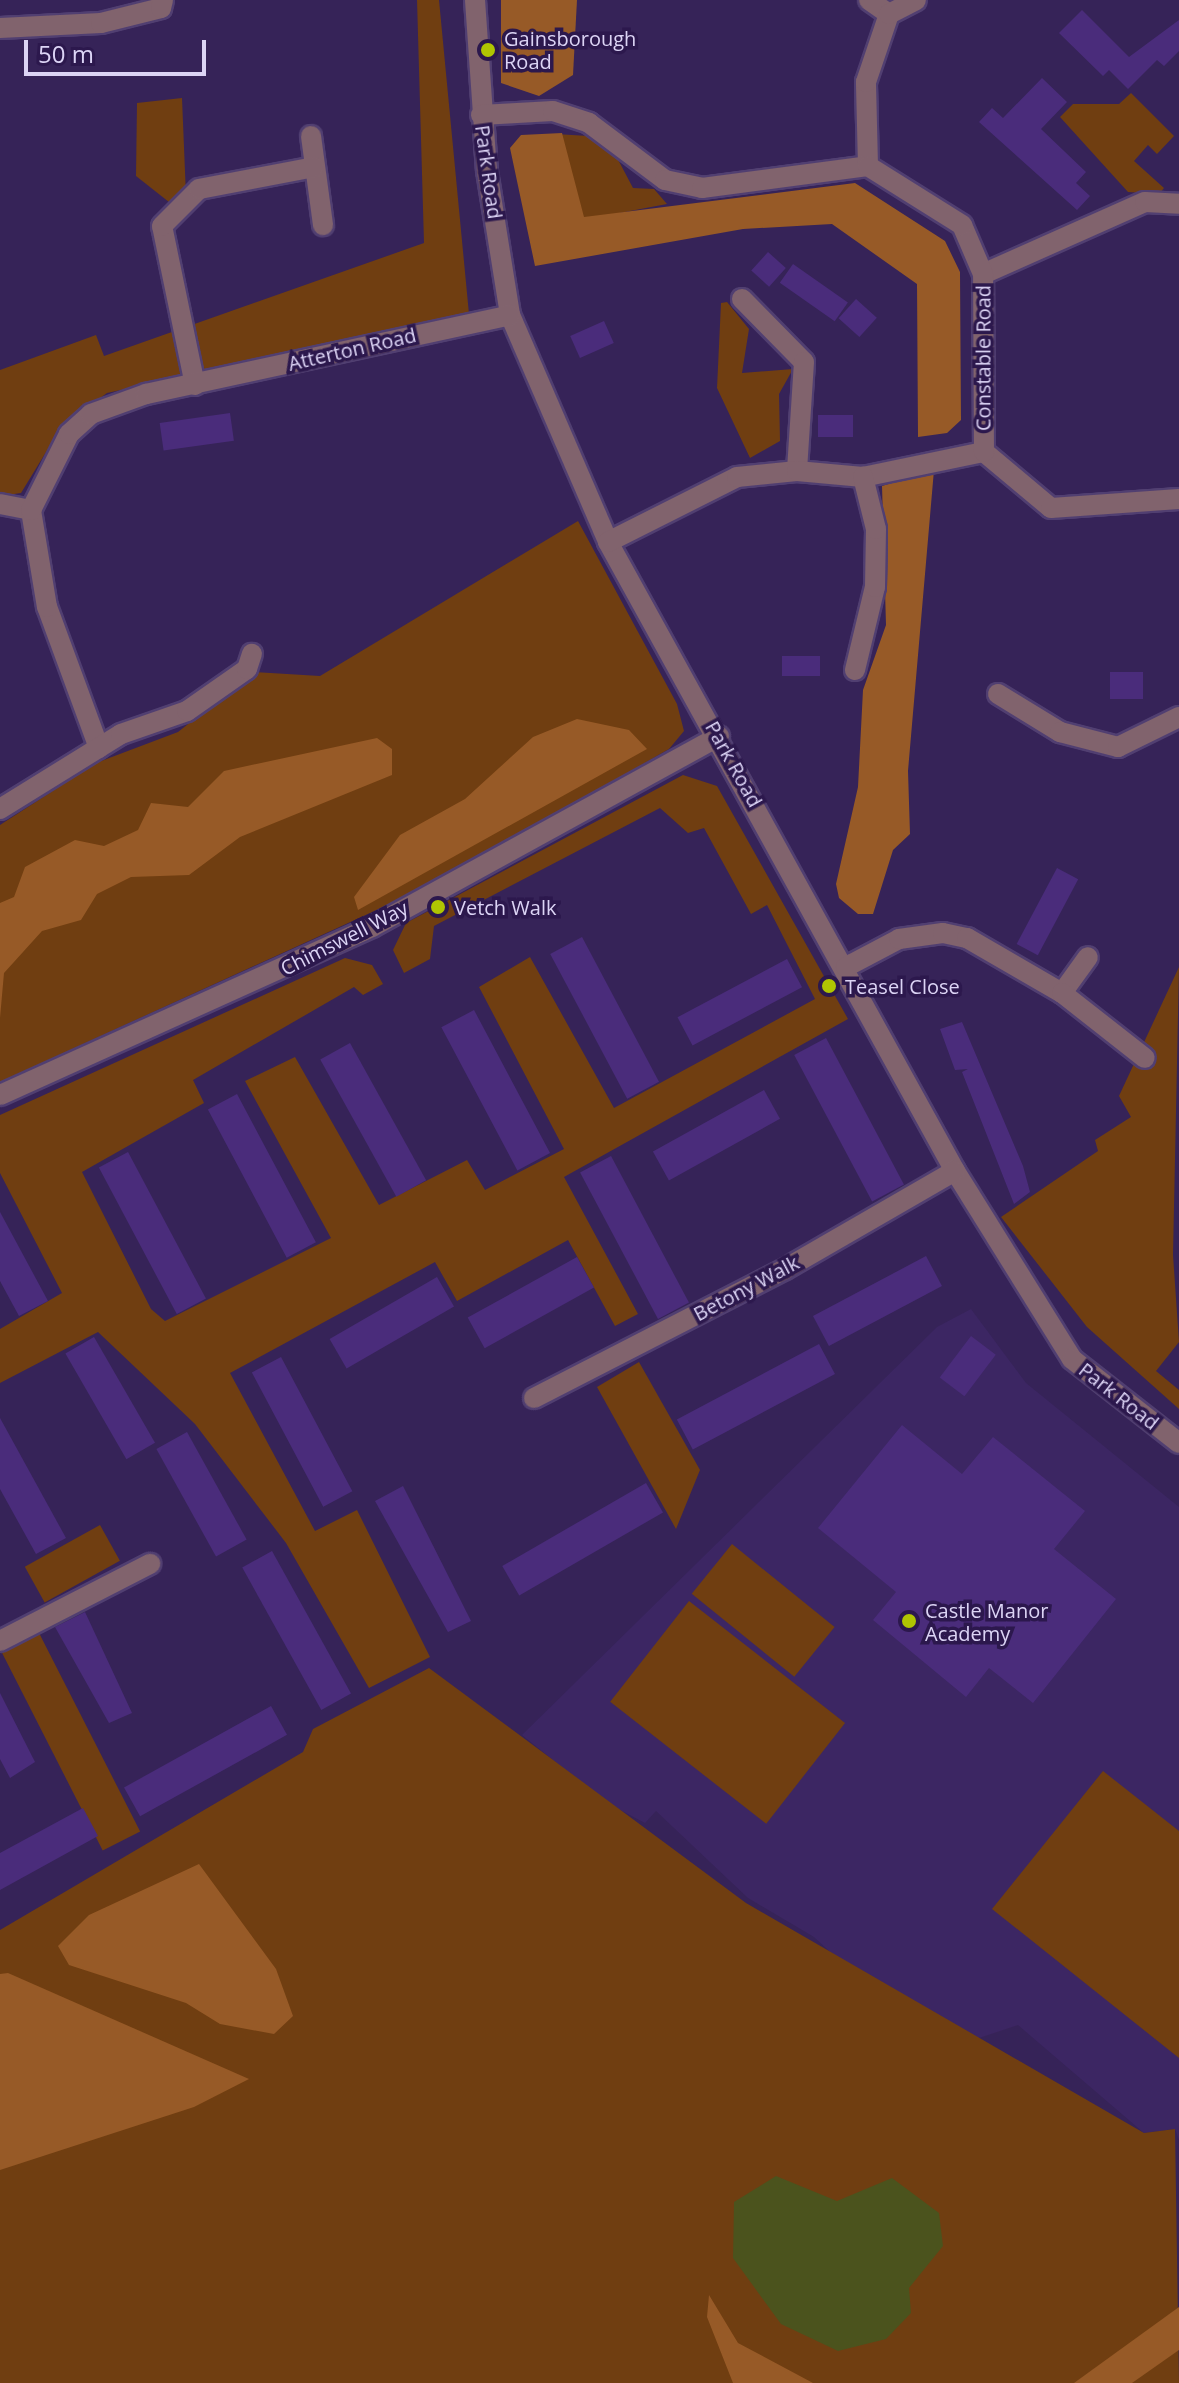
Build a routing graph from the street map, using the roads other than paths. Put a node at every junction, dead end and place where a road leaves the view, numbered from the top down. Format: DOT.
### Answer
graph roads {
  1 [pos="163,0"];
  2 [pos="475,0"];
  3 [pos="869,0"];
  4 [pos="916,0"];
  5 [pos="889,14"];
  6 [pos="0,28"];
  7 [pos="481,115"];
  8 [pos="311,136"];
  9 [pos="868,166"];
  10 [pos="314,167"];
  11 [pos="1179,204"];
  12 [pos="323,225"];
  13 [pos="983,274"];
  14 [pos="742,299"];
  15 [pos="510,315"];
  16 [pos="195,385"];
  17 [pos="984,452"];
  18 [pos="797,471"];
  19 [pos="863,477"];
  20 [pos="1179,499"];
  21 [pos="0,504"];
  22 [pos="31,510"];
  23 [pos="608,542"];
  24 [pos="252,654"];
  25 [pos="855,670"];
  26 [pos="998,694"];
  27 [pos="1179,717"];
  28 [pos="719,736"];
  29 [pos="99,748"];
  30 [pos="0,809"];
  31 [pos="1088,957"];
  32 [pos="846,967"];
  33 [pos="1062,993"];
  34 [pos="1145,1058"];
  35 [pos="0,1095"];
  36 [pos="955,1171"];
  37 [pos="534,1398"];
  38 [pos="1179,1443"];
  39 [pos="150,1564"];
  40 [pos="0,1641"];
  1 -- 6 [label="street"];
  2 -- 7 [label="street, Park Road"];
  3 -- 5 [label="street"];
  4 -- 5 [label="street"];
  5 -- 9 [label="street"];
  7 -- 9 [label="street"];
  7 -- 15 [label="street, Park Road"];
  8 -- 10 [label="street"];
  9 -- 13 [label="street, Constable Road"];
  10 -- 12 [label="street"];
  10 -- 16 [label="street"];
  11 -- 13 [label="street"];
  13 -- 17 [label="street, Constable Road"];
  14 -- 18 [label="street"];
  15 -- 16 [label="street, Atterton Road"];
  15 -- 23 [label="street, Park Road"];
  16 -- 22 [label="street, Atterton Road"];
  17 -- 19 [label="street, Constable Road"];
  17 -- 20 [label="street"];
  18 -- 19 [label="street, Constable Road"];
  18 -- 23 [label="street, Constable Road"];
  19 -- 25 [label="street"];
  21 -- 22 [label="street"];
  22 -- 29 [label="street"];
  23 -- 28 [label="street, Park Road"];
  24 -- 29 [label="street"];
  26 -- 27 [label="street"];
  28 -- 32 [label="street, Park Road"];
  28 -- 35 [label="street, Chimswell Way"];
  29 -- 30 [label="street"];
  31 -- 33 [label="street"];
  32 -- 33 [label="street"];
  32 -- 36 [label="street, Park Road"];
  33 -- 34 [label="street"];
  36 -- 37 [label="street, Betony Walk"];
  36 -- 38 [label="street, Park Road"];
  39 -- 40 [label="street"];
}
